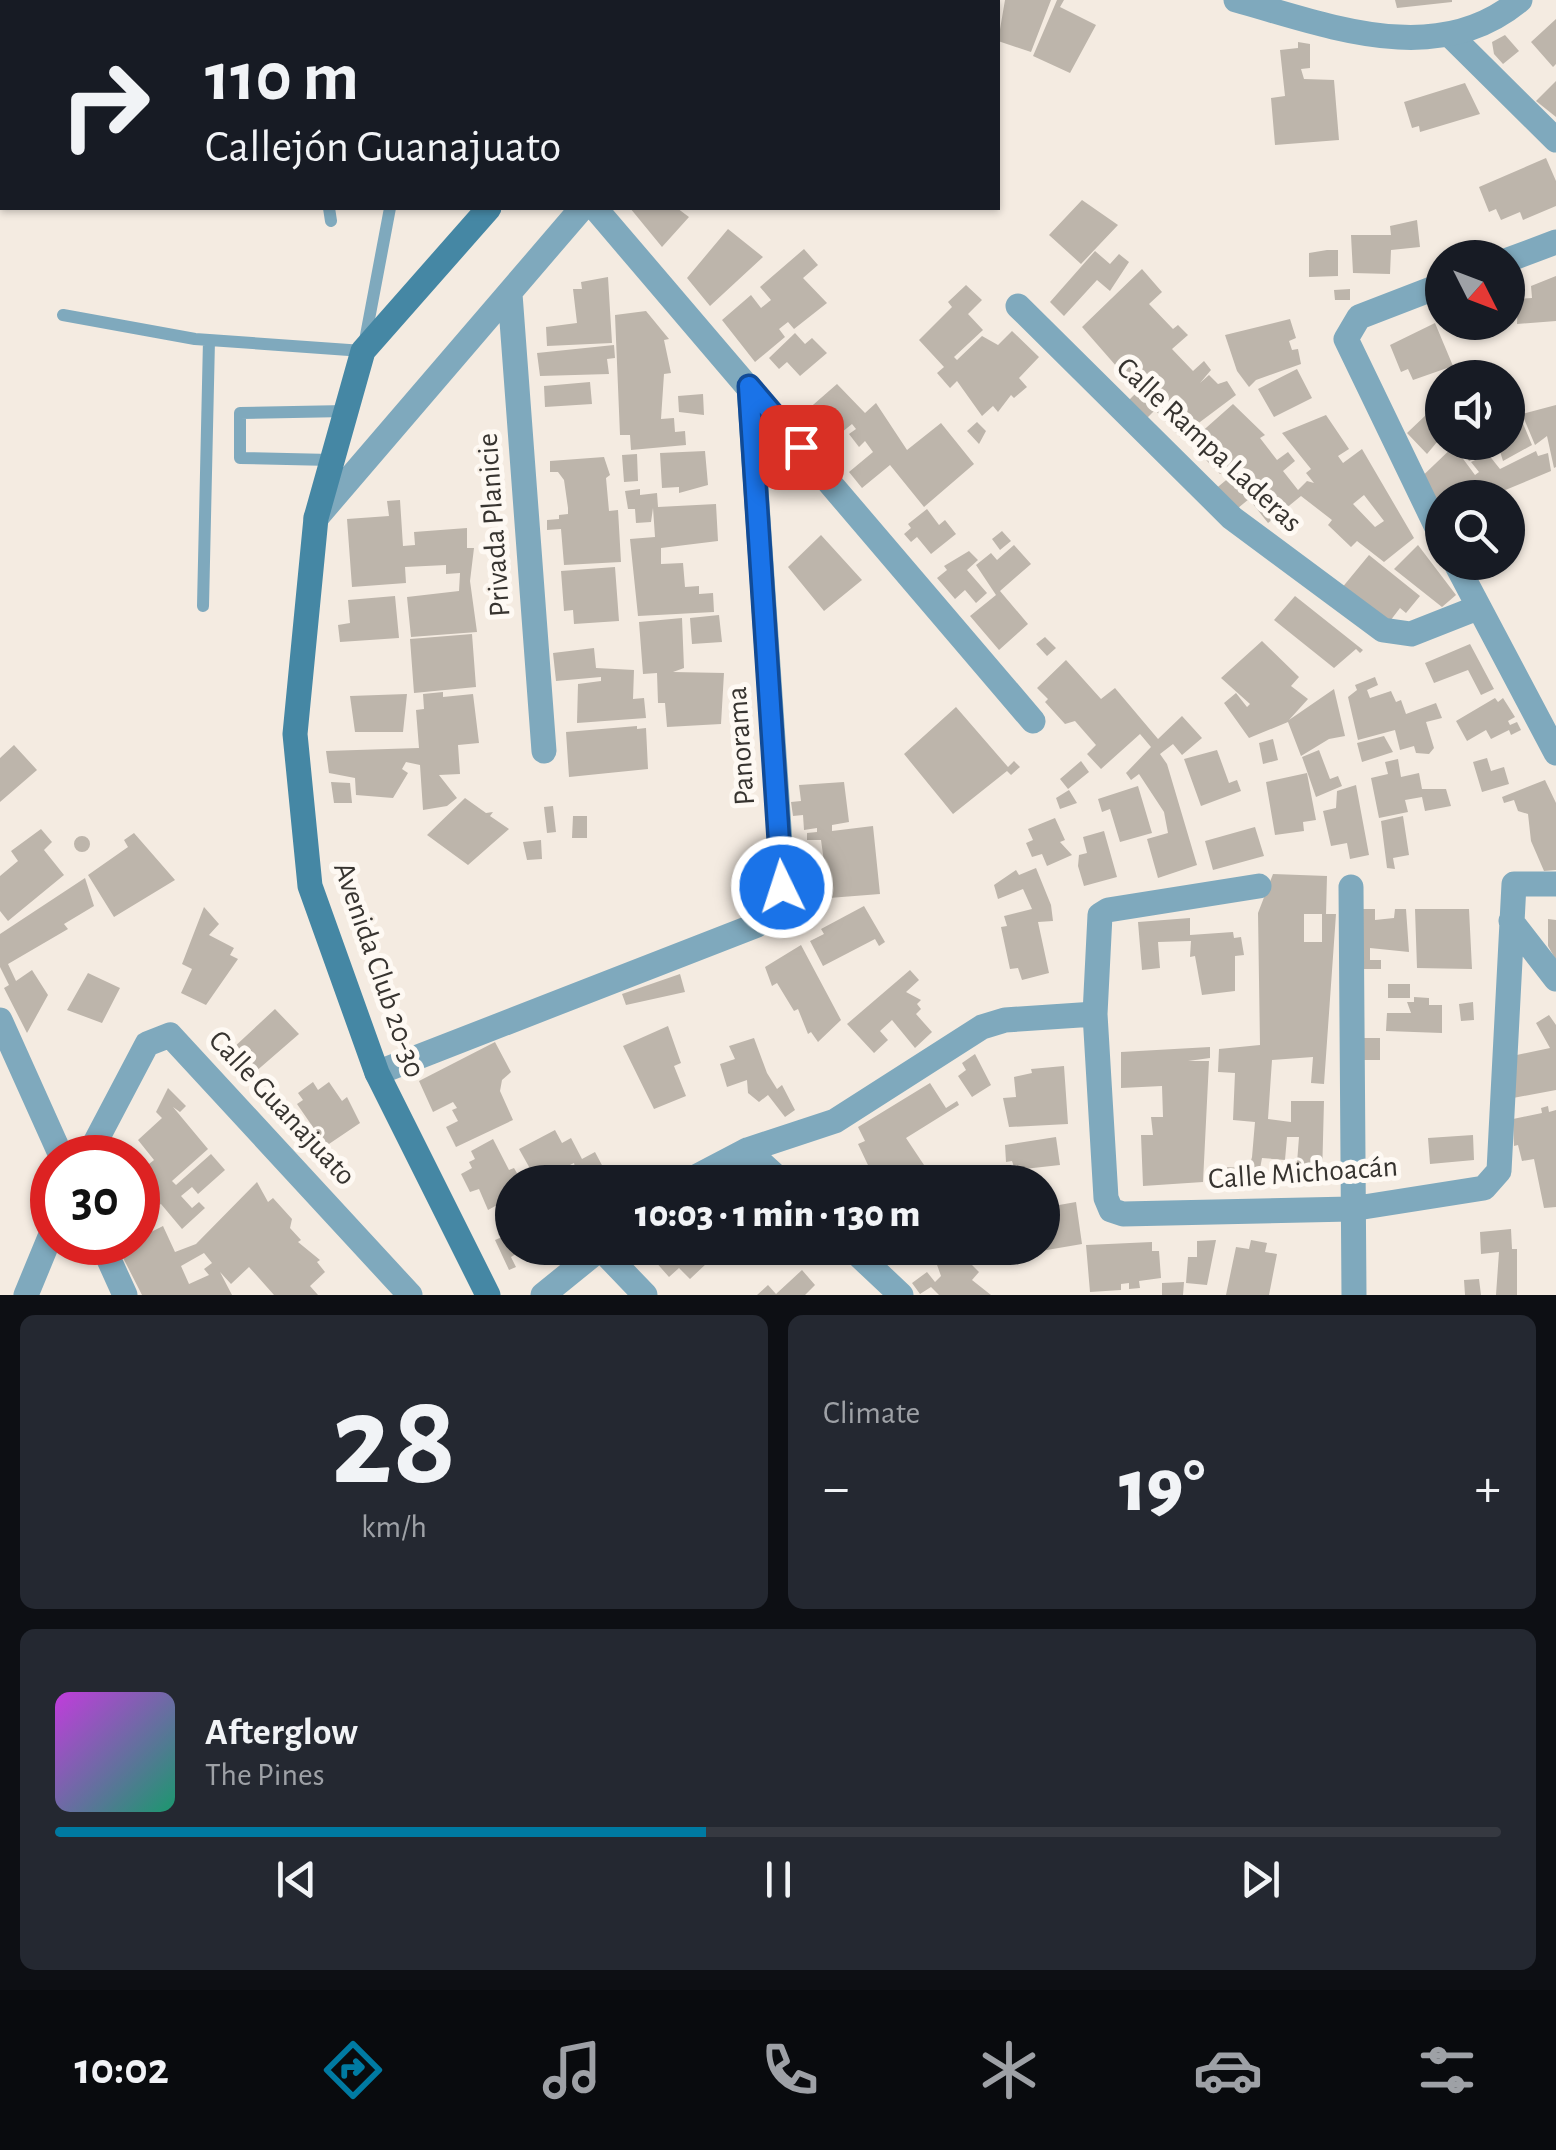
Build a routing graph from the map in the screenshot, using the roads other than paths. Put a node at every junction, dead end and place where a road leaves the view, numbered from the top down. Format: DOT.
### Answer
graph roads {
  1 [pos="1236,0"];
  2 [pos="1520,0"];
  3 [pos="1451,36"];
  4 [pos="1556,140"];
  5 [pos="390,210"];
  6 [pos="487,210"];
  7 [pos="580,210"];
  8 [pos="597,210"];
  9 [pos="1556,242"];
  10 [pos="1525,254"];
  11 [pos="1425,292"];
  12 [pos="510,294"];
  13 [pos="1018,306"];
  14 [pos="64,314"];
  15 [pos="209,340"];
  16 [pos="363,351"];
  17 [pos="749,386"];
  18 [pos="346,411"];
  19 [pos="330,460"];
  20 [pos="1425,503"];
  21 [pos="316,518"];
  22 [pos="1463,580"];
  23 [pos="203,606"];
  24 [pos="1477,608"];
  25 [pos="1033,720"];
  26 [pos="544,751"];
  27 [pos="1556,753"];
  28 [pos="1556,884"];
  29 [pos="1258,886"];
  30 [pos="1351,888"];
  31 [pos="1511,921"];
  32 [pos="1556,979"];
  33 [pos="1096,1014"];
  34 [pos="0,1020"];
  35 [pos="377,1073"];
  36 [pos="52,1135"];
  37 [pos="99,1135"];
  38 [pos="748,1150"];
  39 [pos="719,1165"];
  40 [pos="764,1165"];
  41 [pos="1351,1209"];
  42 [pos="38,1265"];
  43 [pos="111,1265"];
  44 [pos="580,1265"];
  45 [pos="617,1265"];
  46 [pos="868,1265"];
  47 [pos="26,1295"];
  48 [pos="125,1295"];
  49 [pos="410,1295"];
  50 [pos="488,1295"];
  51 [pos="543,1295"];
  52 [pos="646,1295"];
  53 [pos="901,1295"];
  54 [pos="1354,1295"];
  1 -- 3 [label="street"];
  2 -- 3 [label="street"];
  3 -- 4 [label="street"];
  5 -- 16 [label="lane"];
  6 -- 16 [label="main road"];
  7 -- 12 [label="street"];
  8 -- 17 [label="street"];
  9 -- 10 [label="street"];
  11 -- 20 [label="street"];
  12 -- 21 [label="street"];
  12 -- 26 [label="street, Privada Planicie"];
  13 -- 24 [label="street, Calle Rampa Laderas"];
  14 -- 15 [label="lane"];
  15 -- 16 [label="lane"];
  15 -- 23 [label="lane"];
  16 -- 18 [label="main road, Avenida Club 20-30"];
  17 -- 25 [label="street"];
  17 -- 35 [label="street, Panorama"];
  18 -- 19 [label="main road, Avenida Club 20-30"];
  18 -- 19 [label="lane"];
  19 -- 21 [label="main road, Avenida Club 20-30"];
  21 -- 35 [label="main road, Avenida Club 20-30"];
  22 -- 24 [label="street"];
  24 -- 27 [label="street"];
  28 -- 31 [label="street, Calle Michoacán"];
  29 -- 33 [label="street, Calle Michoacán"];
  30 -- 41 [label="street"];
  31 -- 32 [label="street"];
  31 -- 41 [label="street, Calle Michoacán"];
  33 -- 38 [label="street"];
  33 -- 41 [label="street, Calle Michoacán"];
  34 -- 36 [label="street"];
  35 -- 50 [label="main road, Avenida Club 20-30"];
  37 -- 49 [label="street, Calle Guanajuato"];
  38 -- 39 [label="street"];
  38 -- 40 [label="street"];
  41 -- 54 [label="street"];
  42 -- 47 [label="street"];
  43 -- 48 [label="street"];
  44 -- 51 [label="street"];
  45 -- 52 [label="street"];
  46 -- 53 [label="street"];
}
